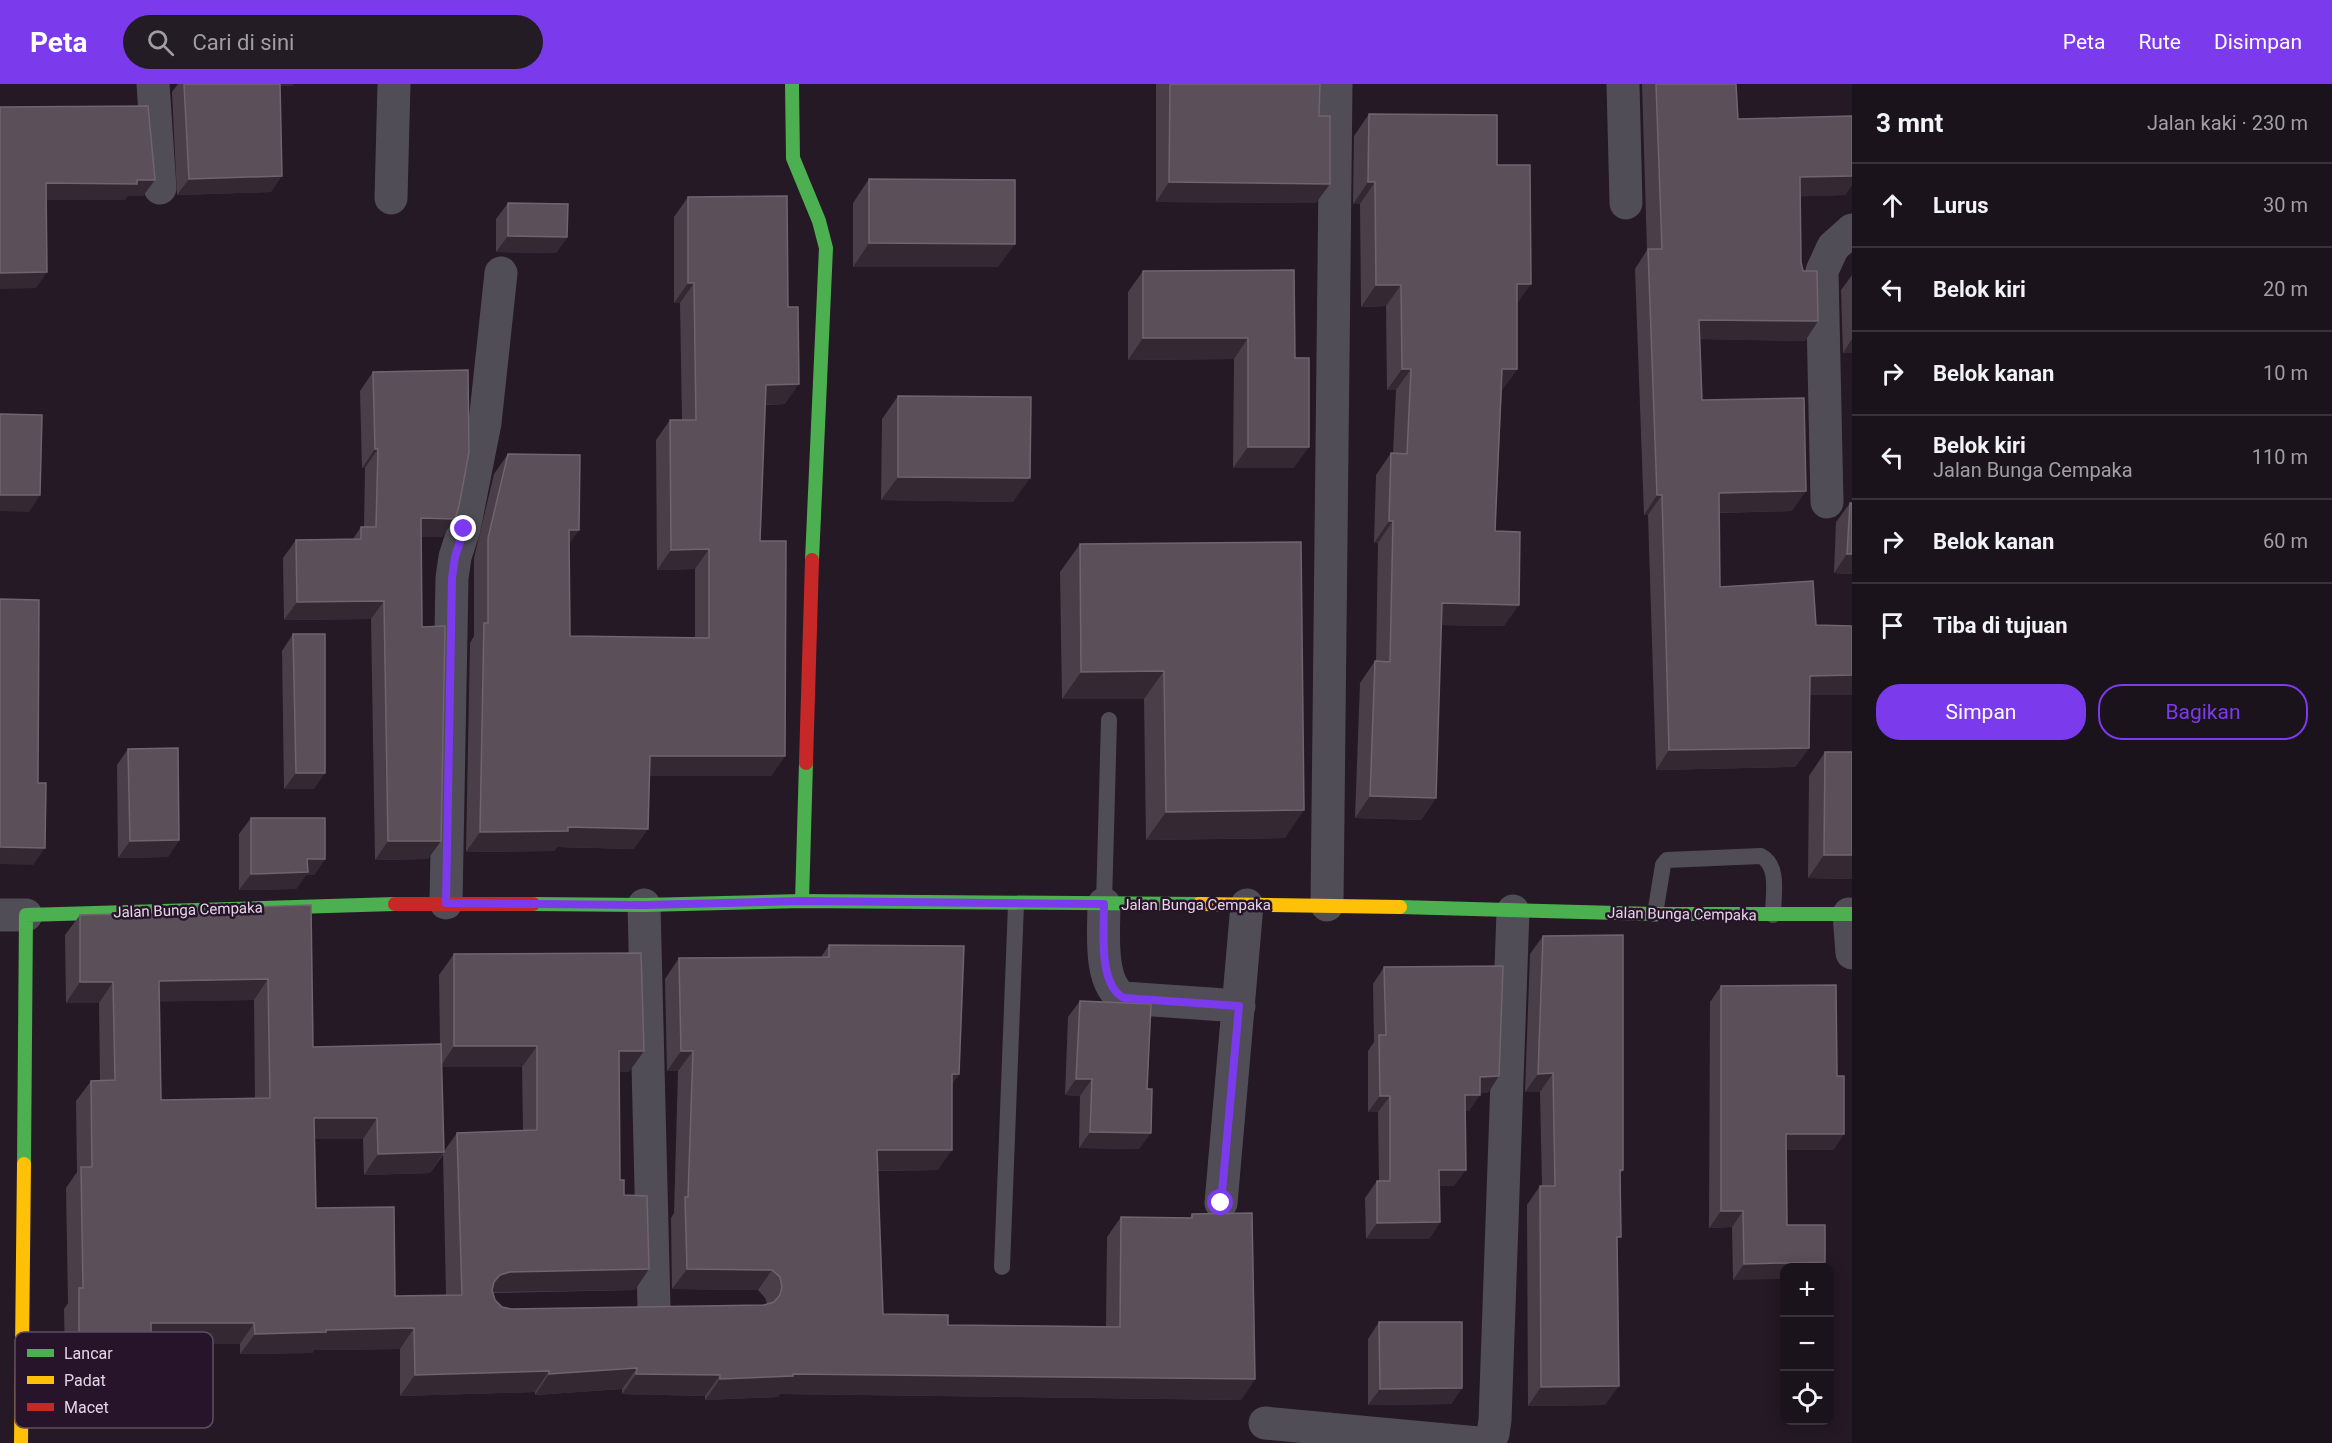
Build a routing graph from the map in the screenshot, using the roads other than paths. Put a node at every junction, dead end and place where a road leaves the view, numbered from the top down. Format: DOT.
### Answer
graph roads {
  1 [pos="153,84"];
  2 [pos="393,84"];
  3 [pos="792,84"];
  4 [pos="1336,84"];
  5 [pos="1623,84"];
  6 [pos="160,188"];
  7 [pos="391,198"];
  8 [pos="1626,203"];
  9 [pos="1852,230"];
  10 [pos="501,273"];
  11 [pos="1827,502"];
  12 [pos="1109,720"];
  13 [pos="802,901"];
  14 [pos="446,903"];
  15 [pos="1016,904"];
  16 [pos="1104,904"];
  17 [pos="644,905"];
  18 [pos="1247,905"];
  19 [pos="1327,905"];
  20 [pos="1513,911"];
  21 [pos="1655,914"];
  22 [pos="1851,914"];
  23 [pos="13,915"];
  24 [pos="1773,915"];
  25 [pos="1852,953"];
  26 [pos="1239,1006"];
  27 [pos="1221,1203"];
  28 [pos="1002,1267"];
  29 [pos="654,1308"];
  30 [pos="689,1308"];
  31 [pos="620,1309"];
  32 [pos="19,1332"];
  33 [pos="1265,1423"];
  34 [pos="21,1428"];
  35 [pos="21,1443"];
  36 [pos="1478,1443"];
  37 [pos="1486,1443"];
  1 -- 6 [label="street"];
  2 -- 7 [label="street"];
  3 -- 13 [label="street"];
  4 -- 19 [label="street"];
  5 -- 8 [label="street"];
  9 -- 11 [label="street"];
  10 -- 14 [label="street"];
  12 -- 16 [label="lane"];
  13 -- 15 [label="street, Jalan Bunga Cempaka"];
  13 -- 17 [label="street, Jalan Bunga Cempaka"];
  14 -- 17 [label="street, Jalan Bunga Cempaka"];
  14 -- 23 [label="street, Jalan Bunga Cempaka"];
  15 -- 16 [label="street, Jalan Bunga Cempaka"];
  15 -- 28 [label="lane"];
  16 -- 18 [label="street, Jalan Bunga Cempaka"];
  16 -- 26 [label="street"];
  17 -- 29 [label="street"];
  18 -- 19 [label="street, Jalan Bunga Cempaka"];
  18 -- 26 [label="street"];
  19 -- 20 [label="street, Jalan Bunga Cempaka"];
  20 -- 21 [label="street, Jalan Bunga Cempaka"];
  20 -- 37 [label="street"];
  21 -- 24 [label="street, Jalan Bunga Cempaka"];
  21 -- 24 [label="lane"];
  22 -- 24 [label="street, Jalan Bunga Cempaka"];
  22 -- 25 [label="street"];
  23 -- 32 [label="street"];
  26 -- 27 [label="street"];
  29 -- 30 [label="street"];
  29 -- 31 [label="street"];
  33 -- 36 [label="street"];
  34 -- 35 [label="street"];
}
